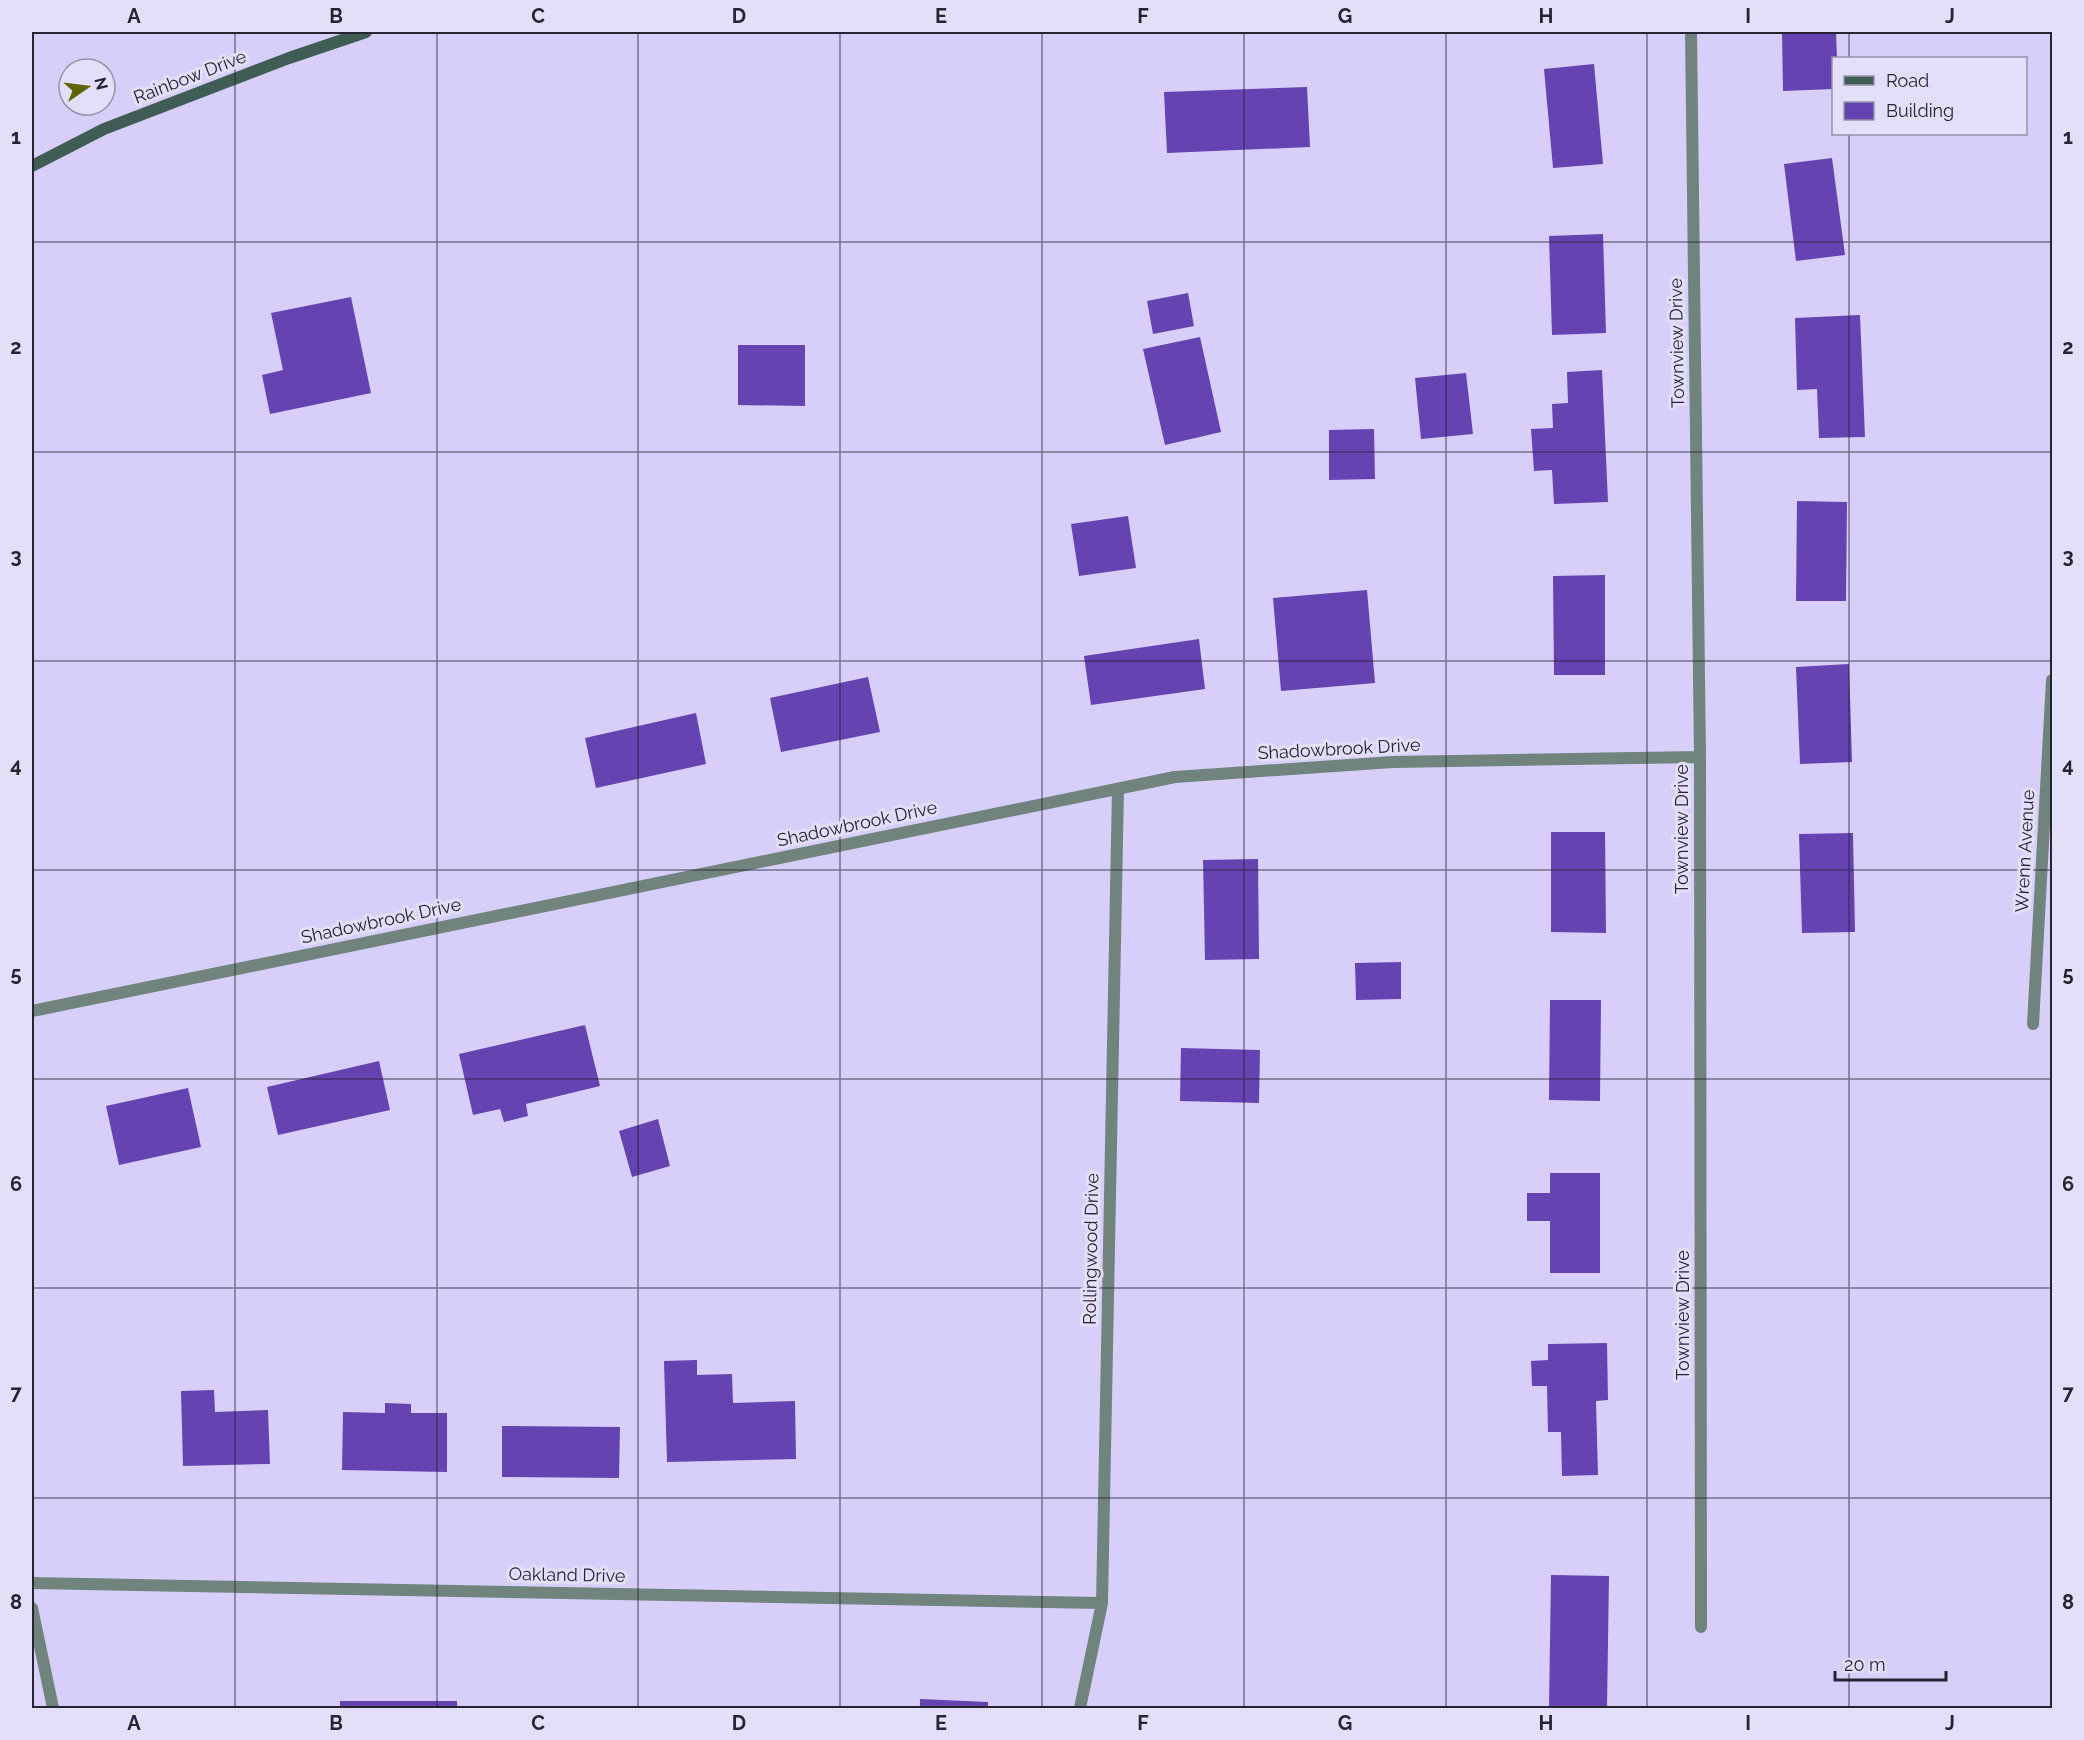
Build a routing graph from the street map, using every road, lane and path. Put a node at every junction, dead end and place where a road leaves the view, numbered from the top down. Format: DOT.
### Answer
graph roads {
  1 [pos="366,32"];
  2 [pos="1691,32"];
  3 [pos="32,166"];
  4 [pos="2052,680"];
  5 [pos="1700,758"];
  6 [pos="1118,789"];
  7 [pos="32,1011"];
  8 [pos="2033,1024"];
  9 [pos="32,1583"];
  10 [pos="1102,1603"];
  11 [pos="32,1608"];
  12 [pos="1701,1627"];
  13 [pos="53,1708"];
  14 [pos="1080,1708"];
  1 -- 3 [label="street, Rainbow Drive"];
  2 -- 5 [label="street, Townview Drive"];
  4 -- 8 [label="street, Wrenn Avenue"];
  5 -- 6 [label="street, Shadowbrook Drive"];
  5 -- 12 [label="street, Townview Drive"];
  6 -- 7 [label="street, Shadowbrook Drive"];
  6 -- 10 [label="street, Rollingwood Drive"];
  9 -- 10 [label="street, Oakland Drive"];
  10 -- 14 [label="street, Rollingwood Drive"];
  11 -- 13 [label="street"];
}
